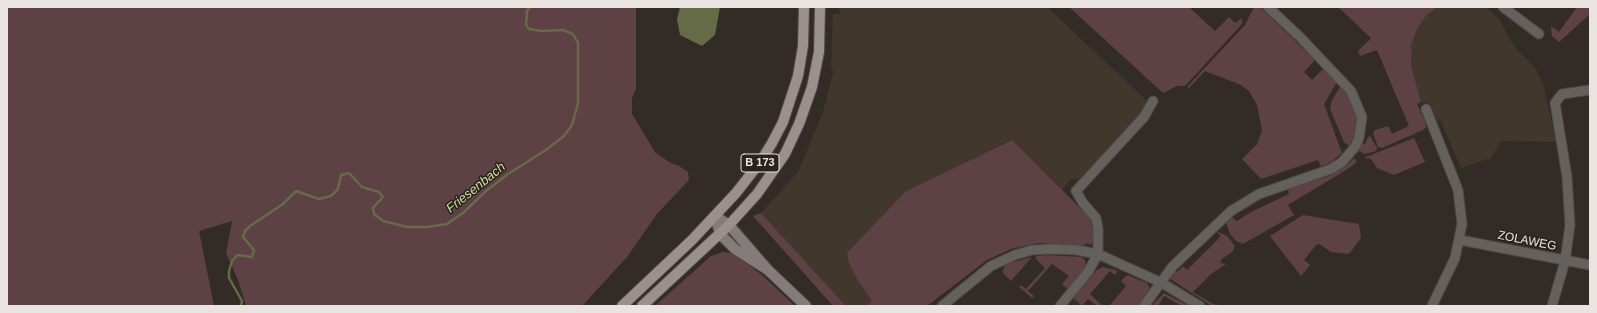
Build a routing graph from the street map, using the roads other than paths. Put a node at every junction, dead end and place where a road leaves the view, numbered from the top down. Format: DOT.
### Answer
graph roads {
  1 [pos="804,7"];
  2 [pos="820,7"];
  3 [pos="1268,7"];
  4 [pos="1504,7"];
  5 [pos="1539,34"];
  6 [pos="1590,90"];
  7 [pos="1153,101"];
  8 [pos="1426,109"];
  9 [pos="715,216"];
  10 [pos="730,225"];
  11 [pos="720,234"];
  12 [pos="1460,240"];
  13 [pos="1098,254"];
  14 [pos="1565,261"];
  15 [pos="1590,265"];
  16 [pos="768,270"];
  17 [pos="1162,283"];
  18 [pos="622,306"];
  19 [pos="642,306"];
  20 [pos="806,306"];
  21 [pos="942,306"];
  22 [pos="1060,306"];
  23 [pos="1144,306"];
  24 [pos="1200,306"];
  25 [pos="1432,306"];
  26 [pos="1552,306"];
  1 -- 9 [label="main road, B 173"];
  2 -- 10 [label="main road, B 173"];
  3 -- 17 [label="street"];
  4 -- 5 [label="street"];
  6 -- 14 [label="street"];
  7 -- 13 [label="street"];
  8 -- 12 [label="street"];
  9 -- 10 [label="street"];
  9 -- 11 [label="street"];
  9 -- 18 [label="main road, B 173"];
  10 -- 11 [label="main road, B 173"];
  10 -- 16 [label="street"];
  11 -- 16 [label="street"];
  11 -- 19 [label="main road, B 173"];
  12 -- 14 [label="street, ZOLAWEG"];
  12 -- 25 [label="street"];
  13 -- 17 [label="street"];
  13 -- 21 [label="street"];
  13 -- 22 [label="street"];
  14 -- 15 [label="street, ZOLAWEG"];
  14 -- 26 [label="street"];
  16 -- 20 [label="street"];
  17 -- 23 [label="street"];
  17 -- 24 [label="street"];
}
